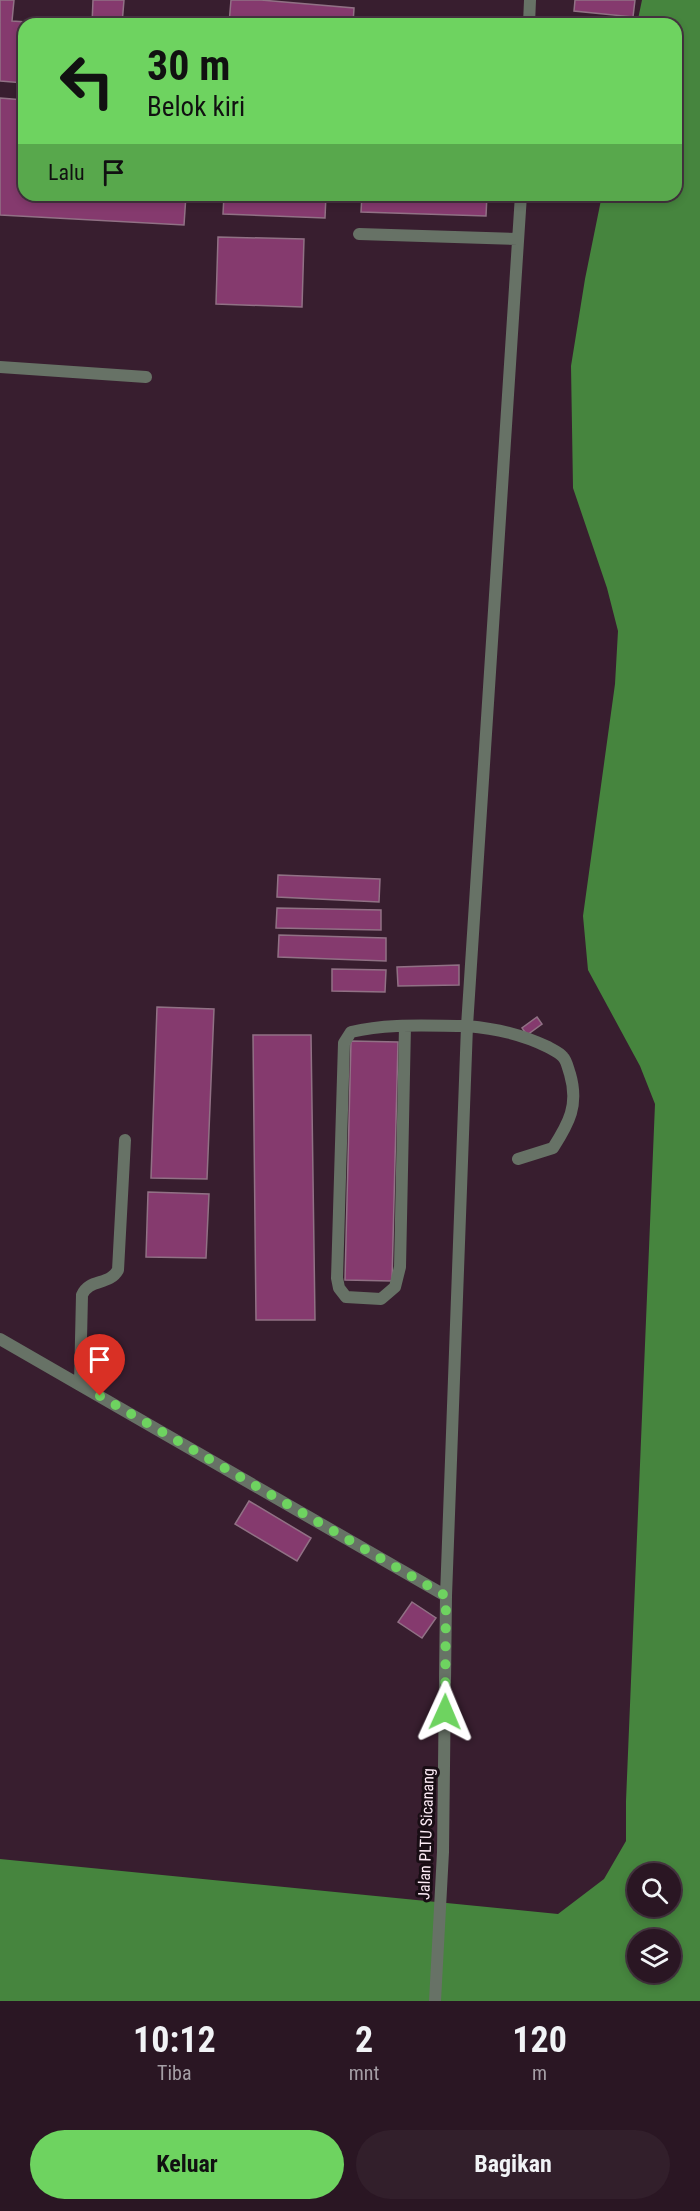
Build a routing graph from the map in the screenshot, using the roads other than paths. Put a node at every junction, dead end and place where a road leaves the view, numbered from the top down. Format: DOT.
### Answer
graph roads {
  1 [pos="530,0"];
  2 [pos="529,18"];
  3 [pos="521,201"];
  4 [pos="359,234"];
  5 [pos="518,239"];
  6 [pos="0,367"];
  7 [pos="146,377"];
  8 [pos="405,1026"];
  9 [pos="467,1026"];
  10 [pos="125,1140"];
  11 [pos="518,1159"];
  12 [pos="0,1339"];
  13 [pos="80,1384"];
  14 [pos="446,1596"];
  15 [pos="435,2001"];
  1 -- 2 [label="lane"];
  3 -- 5 [label="lane, Jalan PLTU Sicanang"];
  4 -- 5 [label="lane"];
  5 -- 9 [label="lane, Jalan PLTU Sicanang"];
  6 -- 7 [label="lane"];
  8 -- 8 [label="lane"];
  8 -- 9 [label="lane"];
  9 -- 11 [label="lane"];
  9 -- 14 [label="lane, Jalan PLTU Sicanang"];
  10 -- 13 [label="lane"];
  12 -- 13 [label="lane"];
  13 -- 14 [label="lane"];
  14 -- 15 [label="lane, Jalan PLTU Sicanang"];
}
